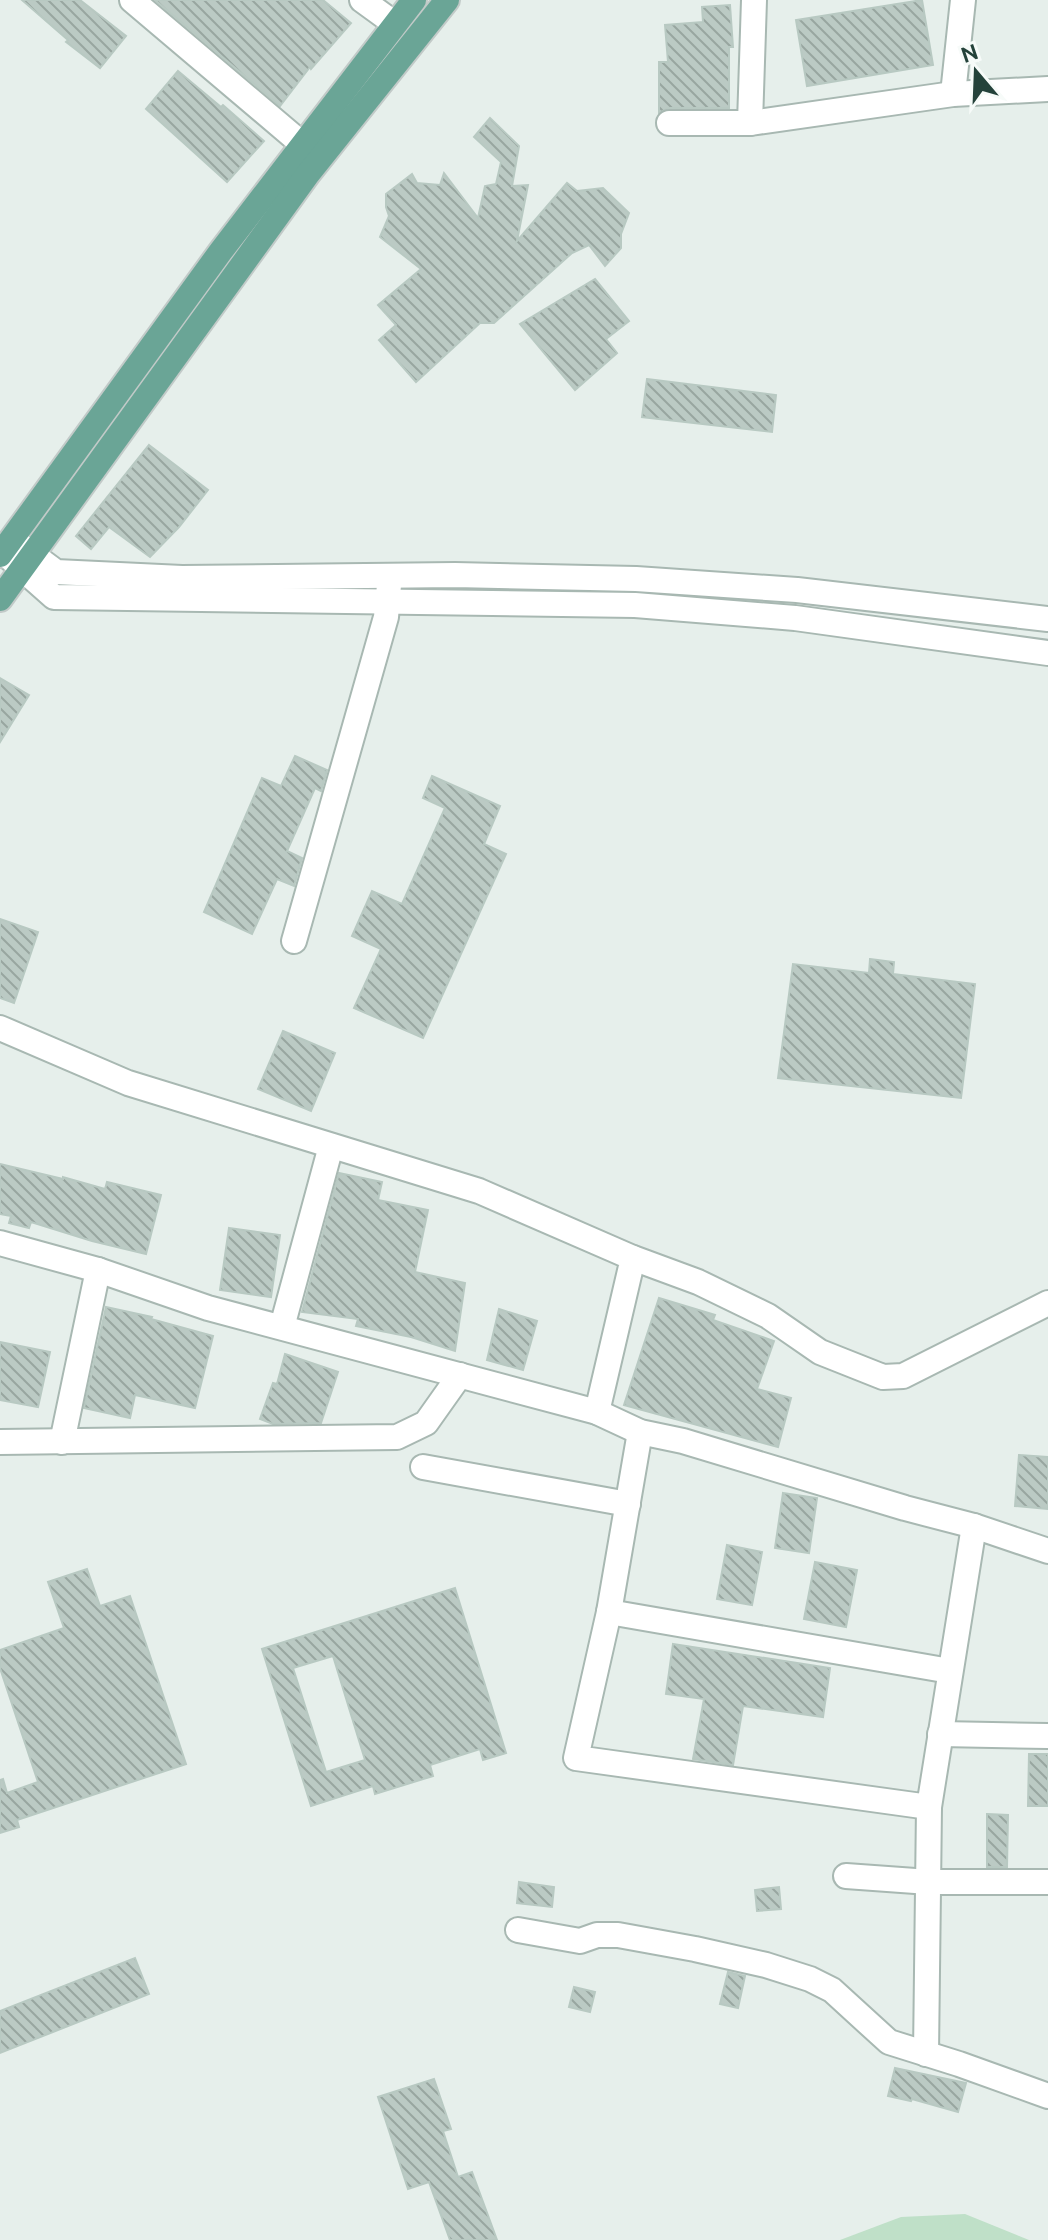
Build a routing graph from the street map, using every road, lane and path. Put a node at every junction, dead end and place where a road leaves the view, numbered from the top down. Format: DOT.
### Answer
graph roads {
  1 [pos="132,0"];
  2 [pos="362,0"];
  3 [pos="414,0"];
  4 [pos="447,0"];
  5 [pos="754,0"];
  6 [pos="963,0"];
  7 [pos="395,24"];
  8 [pos="1048,89"];
  9 [pos="953,94"];
  10 [pos="669,123"];
  11 [pos="750,123"];
  12 [pos="302,144"];
  13 [pos="5,549"];
  14 [pos="27,562"];
  15 [pos="390,576"];
  16 [pos="181,589"];
  17 [pos="0,599"];
  18 [pos="388,601"];
  19 [pos="1048,619"];
  20 [pos="1048,653"];
  21 [pos="294,941"];
  22 [pos="0,1028"];
  23 [pos="331,1146"];
  24 [pos="0,1243"];
  25 [pos="633,1258"];
  26 [pos="98,1270"];
  27 [pos="1048,1303"];
  28 [pos="282,1327"];
  29 [pos="460,1375"];
  30 [pos="597,1412"];
  31 [pos="640,1432"];
  32 [pos="0,1442"];
  33 [pos="62,1442"];
  34 [pos="423,1467"];
  35 [pos="628,1504"];
  36 [pos="974,1526"];
  37 [pos="1048,1551"];
  38 [pos="609,1612"];
  39 [pos="950,1671"];
  40 [pos="940,1734"];
  41 [pos="1048,1736"];
  42 [pos="929,1807"];
  43 [pos="846,1876"];
  44 [pos="929,1882"];
  45 [pos="1048,1882"];
  46 [pos="518,1930"];
  47 [pos="926,2054"];
  48 [pos="1048,2096"];
  1 -- 12 [label="street"];
  2 -- 7 [label="street"];
  3 -- 7 [label="main road"];
  4 -- 14 [label="main road"];
  5 -- 11 [label="street"];
  6 -- 9 [label="street"];
  7 -- 12 [label="main road"];
  8 -- 9 [label="street"];
  9 -- 11 [label="street"];
  10 -- 11 [label="street"];
  12 -- 13 [label="main road"];
  13 -- 14 [label="street"];
  14 -- 16 [label="street"];
  14 -- 17 [label="main road"];
  15 -- 16 [label="street"];
  15 -- 18 [label="street"];
  15 -- 19 [label="street"];
  16 -- 18 [label="street"];
  18 -- 20 [label="street"];
  18 -- 21 [label="street"];
  22 -- 23 [label="street"];
  23 -- 25 [label="street"];
  23 -- 28 [label="street"];
  24 -- 26 [label="street"];
  25 -- 27 [label="street"];
  25 -- 30 [label="street"];
  26 -- 28 [label="street"];
  26 -- 33 [label="street"];
  28 -- 29 [label="street"];
  29 -- 30 [label="street"];
  29 -- 33 [label="street"];
  30 -- 31 [label="street"];
  31 -- 35 [label="street"];
  31 -- 36 [label="street"];
  32 -- 33 [label="street"];
  34 -- 35 [label="street"];
  35 -- 38 [label="street"];
  36 -- 37 [label="street"];
  36 -- 39 [label="street"];
  38 -- 39 [label="street"];
  38 -- 42 [label="street"];
  39 -- 40 [label="street"];
  40 -- 41 [label="street"];
  40 -- 42 [label="street"];
  42 -- 44 [label="street"];
  43 -- 44 [label="street"];
  44 -- 45 [label="street"];
  44 -- 47 [label="street"];
  46 -- 47 [label="street"];
  47 -- 48 [label="street"];
}
